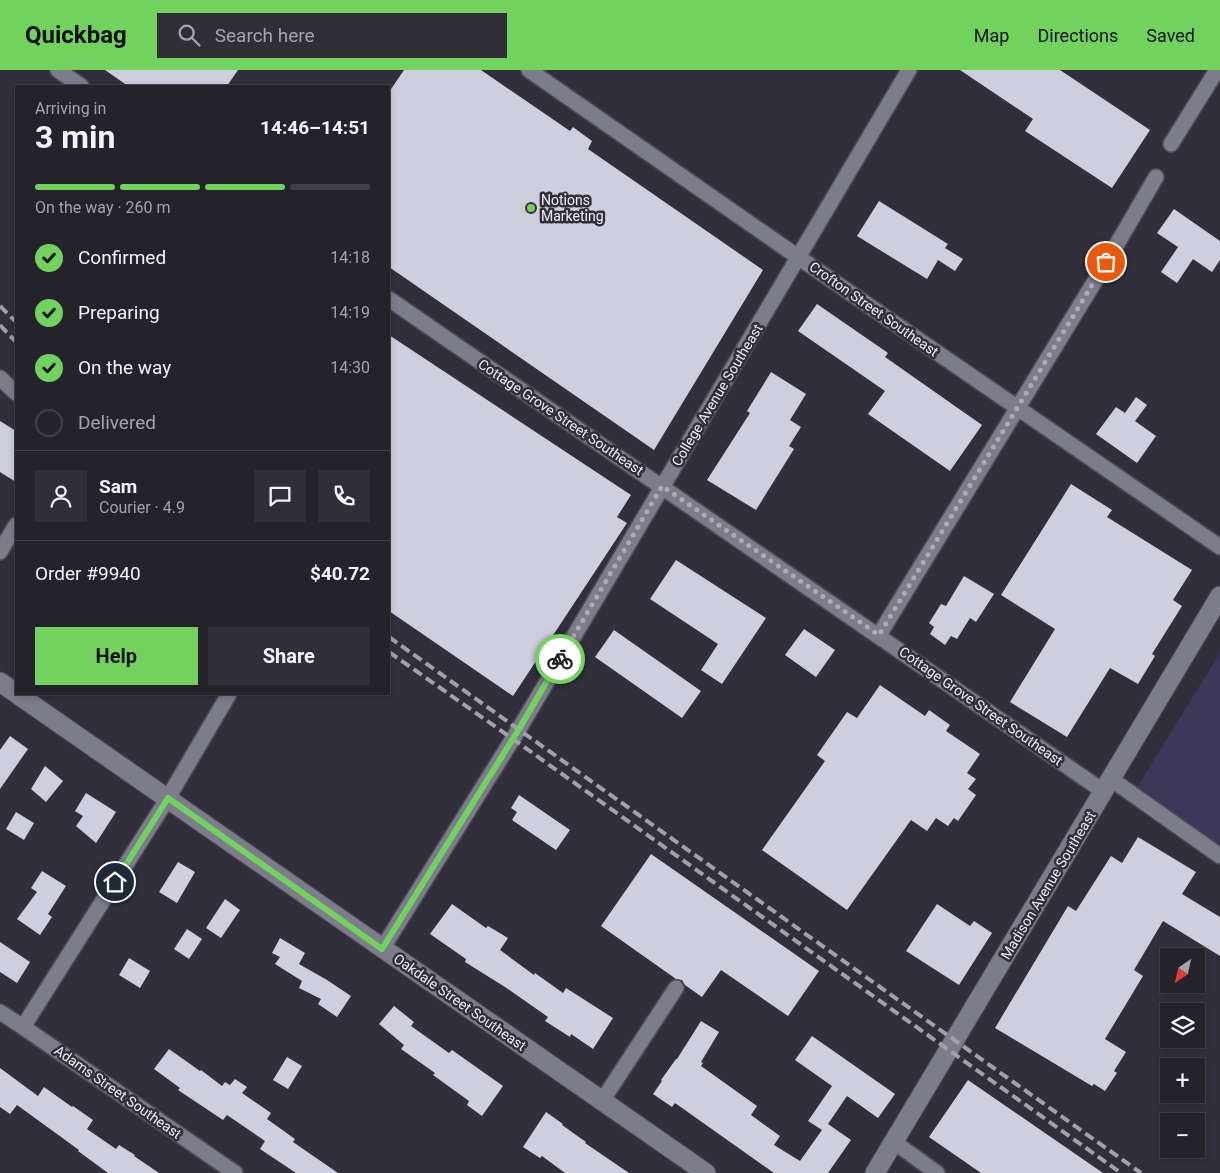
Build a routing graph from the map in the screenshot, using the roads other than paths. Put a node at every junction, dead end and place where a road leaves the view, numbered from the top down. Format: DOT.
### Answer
graph roads {
  1 [pos="58,70"];
  2 [pos="529,70"];
  3 [pos="909,70"];
  4 [pos="1217,70"];
  5 [pos="80,85"];
  6 [pos="1171,144"];
  7 [pos="1156,177"];
  8 [pos="798,257"];
  9 [pos="390,300"];
  10 [pos="0,378"];
  11 [pos="15,392"];
  12 [pos="1017,408"];
  13 [pos="662,486"];
  14 [pos="15,527"];
  15 [pos="1220,547"];
  16 [pos="0,552"];
  17 [pos="1220,596"];
  18 [pos="879,635"];
  19 [pos="0,682"];
  20 [pos="15,692"];
  21 [pos="20,695"];
  22 [pos="228,695"];
  23 [pos="1107,785"];
  24 [pos="168,798"];
  25 [pos="1220,856"];
  26 [pos="382,949"];
  27 [pos="676,988"];
  28 [pos="0,1012"];
  29 [pos="23,1027"];
  30 [pos="602,1101"];
  31 [pos="894,1142"];
  32 [pos="235,1173"];
  33 [pos="706,1173"];
  34 [pos="875,1173"];
  35 [pos="937,1173"];
  1 -- 5 [label="street"];
  2 -- 8 [label="street, Crofton Street Southeast"];
  3 -- 8 [label="street, College Avenue Southeast"];
  4 -- 6 [label="street"];
  7 -- 12 [label="street"];
  8 -- 12 [label="street, Crofton Street Southeast"];
  8 -- 13 [label="street, College Avenue Southeast"];
  9 -- 13 [label="street, Cottage Grove Street Southeast"];
  10 -- 11 [label="street"];
  12 -- 15 [label="street, Crofton Street Southeast"];
  12 -- 18 [label="street"];
  13 -- 18 [label="street, Cottage Grove Street Southeast"];
  13 -- 26 [label="street, College Avenue Southeast"];
  14 -- 16 [label="street"];
  17 -- 23 [label="street, Madison Avenue Southeast"];
  18 -- 23 [label="street, Cottage Grove Street Southeast"];
  19 -- 20 [label="street, Oakdale Street Southeast"];
  21 -- 24 [label="street, Oakdale Street Southeast"];
  22 -- 24 [label="street"];
  23 -- 25 [label="street, Cottage Grove Street Southeast"];
  23 -- 31 [label="street, Madison Avenue Southeast"];
  24 -- 26 [label="street, Oakdale Street Southeast"];
  24 -- 29 [label="street"];
  26 -- 30 [label="street, Oakdale Street Southeast"];
  27 -- 30 [label="street"];
  28 -- 29 [label="street, Adams Street Southeast"];
  29 -- 32 [label="street, Adams Street Southeast"];
  30 -- 33 [label="street, Oakdale Street Southeast"];
  31 -- 34 [label="street, Madison Avenue Southeast"];
  31 -- 35 [label="street"];
}
